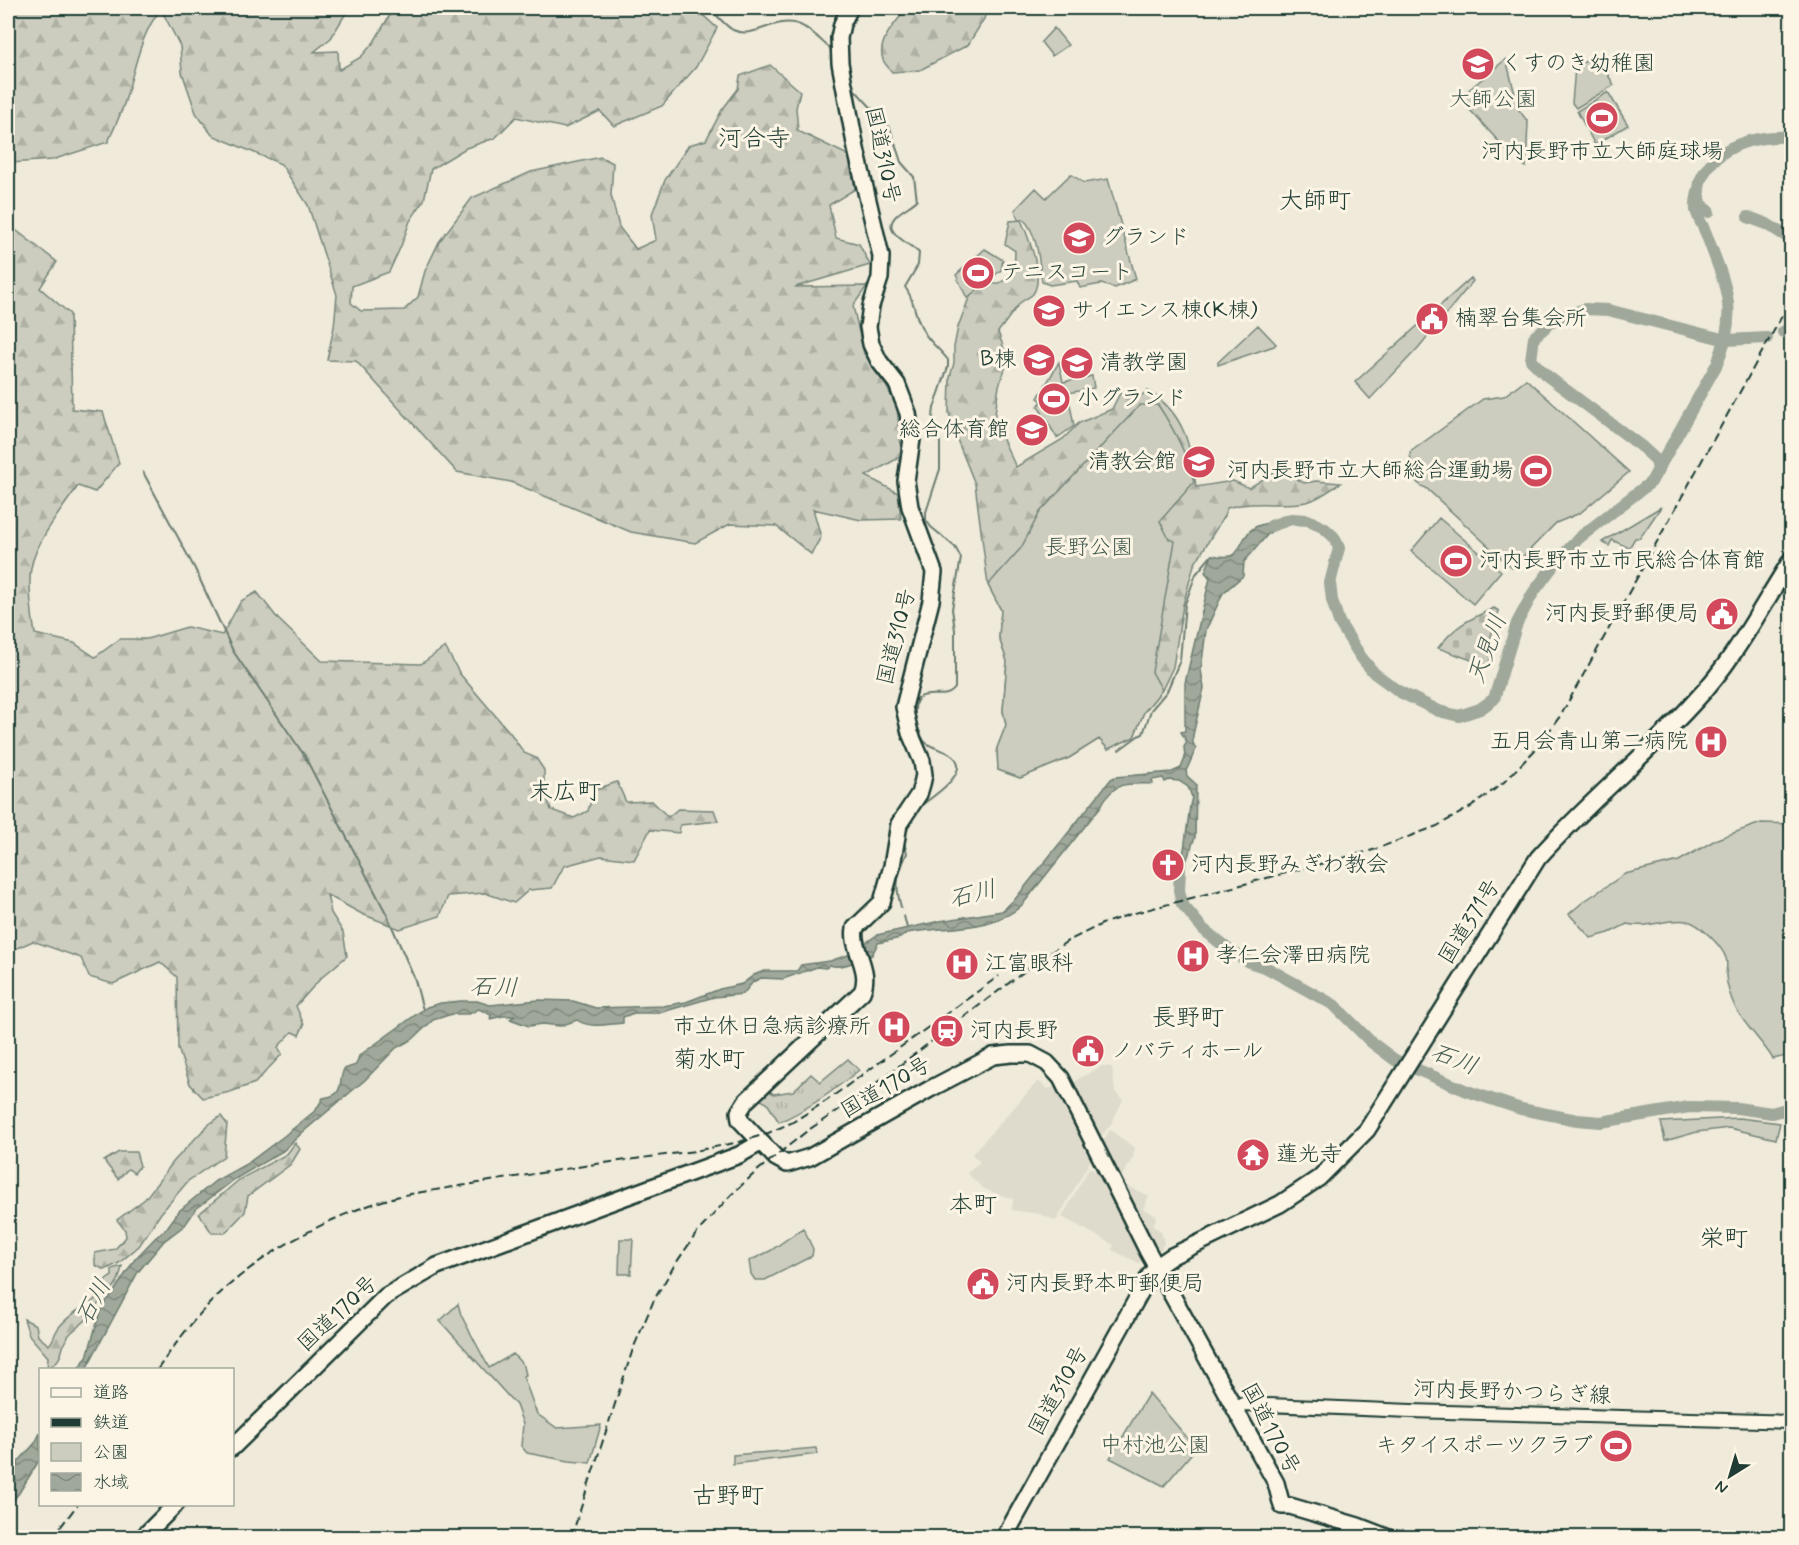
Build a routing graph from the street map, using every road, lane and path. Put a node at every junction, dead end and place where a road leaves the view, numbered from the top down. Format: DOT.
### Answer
graph roads {
  1 [pos="850,8"];
  2 [pos="1791,559"];
  3 [pos="760,1143"];
  4 [pos="1156,1267"];
  5 [pos="1233,1406"];
  6 [pos="1791,1422"];
  7 [pos="234,1446"];
  8 [pos="174,1506"];
  9 [pos="142,1538"];
  10 [pos="1004,1538"];
  11 [pos="1389,1538"];
  1 -- 3 [label="highway, 国道310号"];
  2 -- 4 [label="highway, 国道371号"];
  3 -- 4 [label="highway, 国道170号"];
  3 -- 7 [label="highway, 国道170号"];
  4 -- 5 [label="highway, 国道170号"];
  4 -- 10 [label="highway, 国道310号"];
  5 -- 6 [label="main road, 河内長野かつらぎ線"];
  5 -- 11 [label="highway, 国道170号"];
  8 -- 9 [label="highway"];
}
